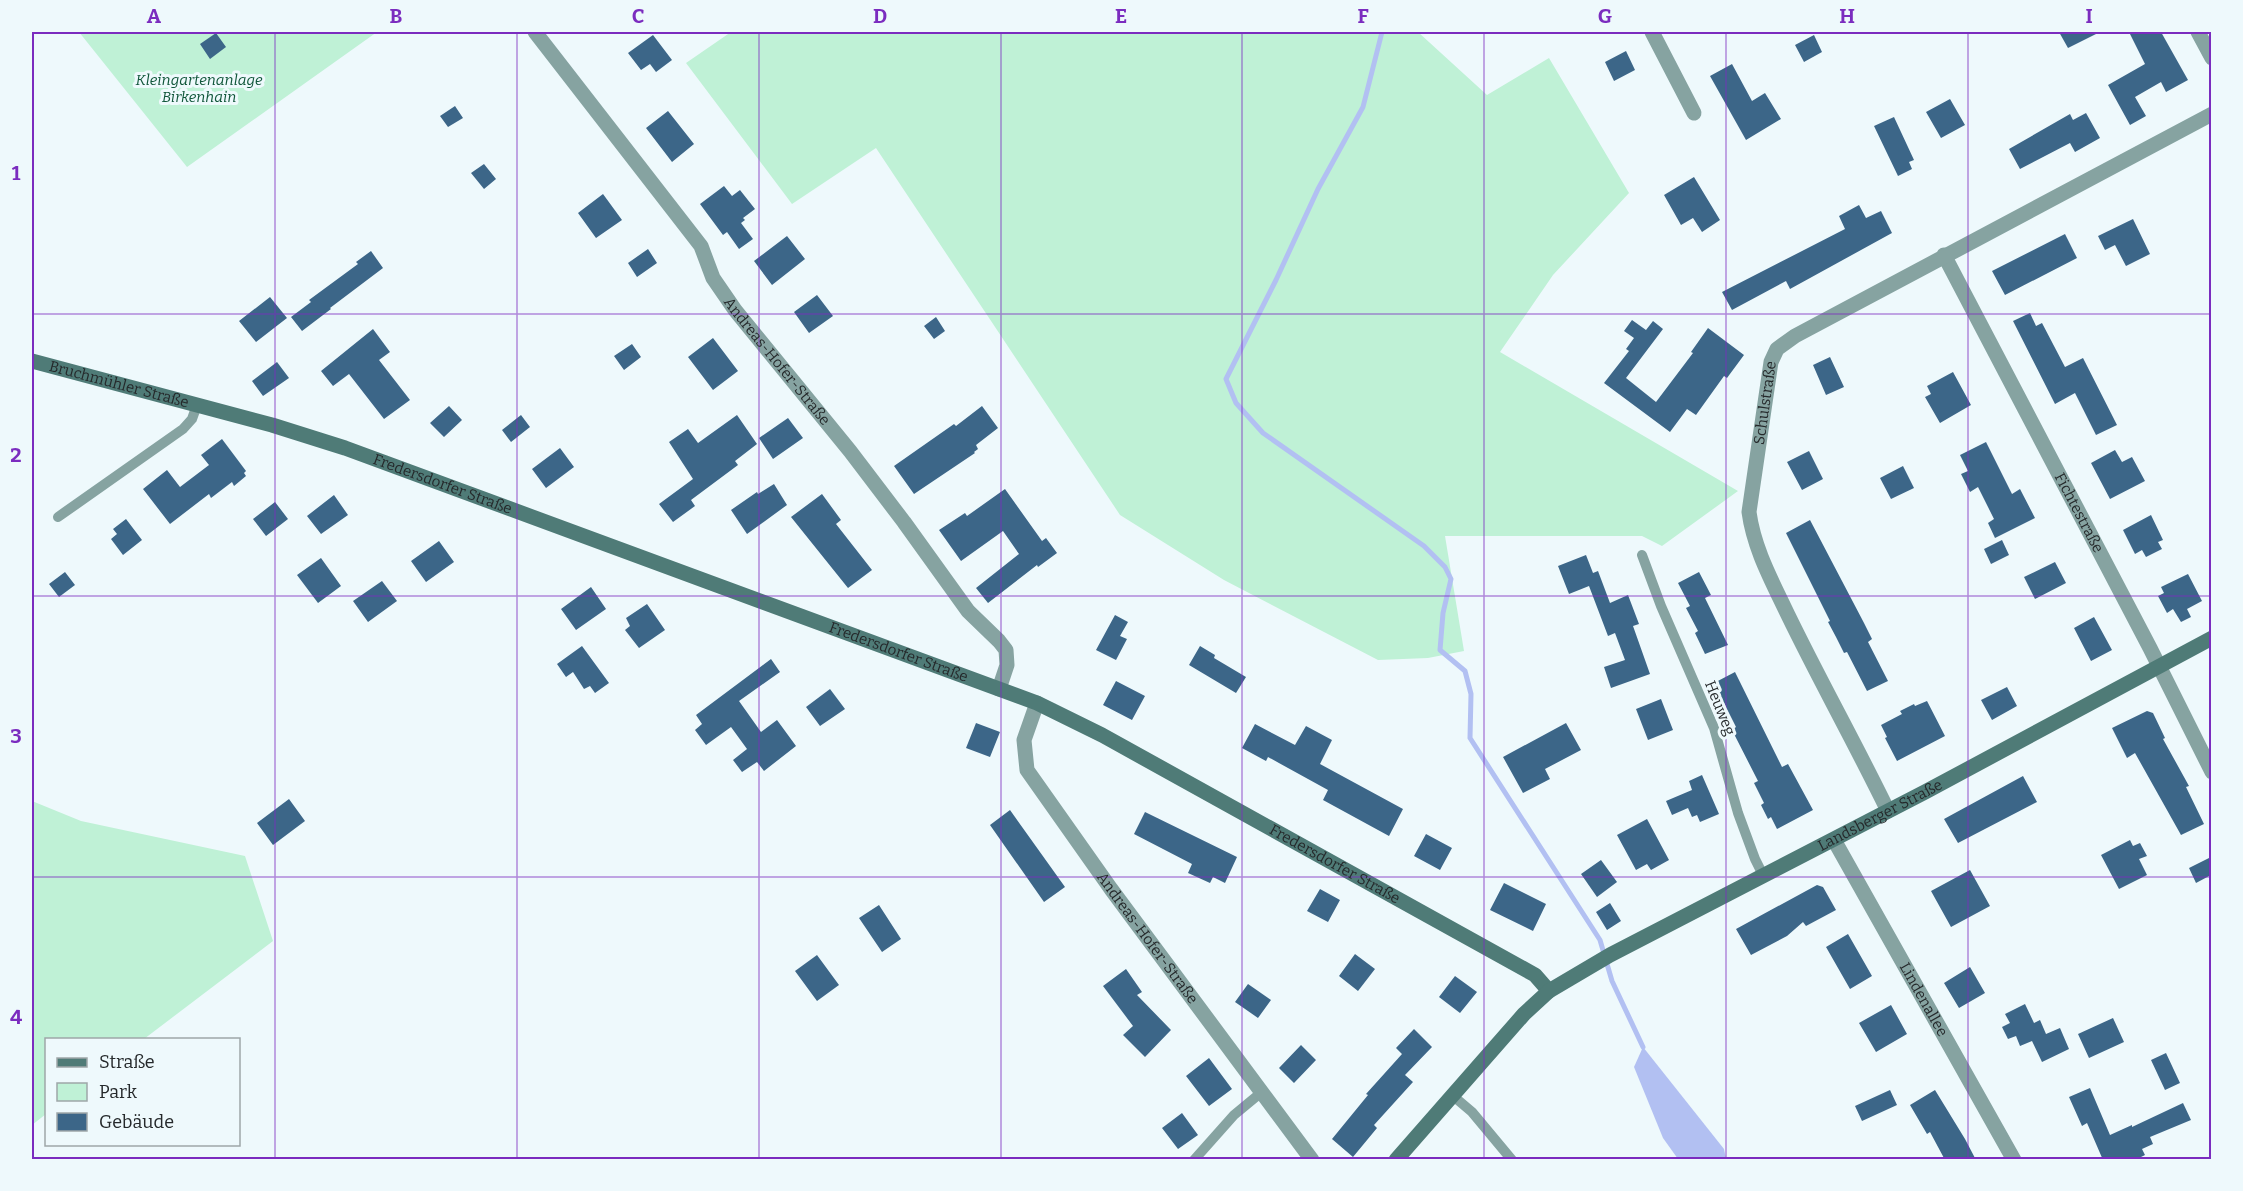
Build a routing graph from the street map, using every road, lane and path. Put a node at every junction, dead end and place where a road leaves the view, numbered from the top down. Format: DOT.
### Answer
graph roads {
  1 [pos="536,32"];
  2 [pos="1652,32"];
  3 [pos="2198,32"];
  4 [pos="2211,58"];
  5 [pos="1694,113"];
  6 [pos="2211,114"];
  7 [pos="1944,255"];
  8 [pos="32,362"];
  9 [pos="201,406"];
  10 [pos="58,517"];
  11 [pos="1642,555"];
  12 [pos="2211,638"];
  13 [pos="2158,665"];
  14 [pos="999,689"];
  15 [pos="1037,703"];
  16 [pos="2211,772"];
  17 [pos="1888,811"];
  18 [pos="1833,840"];
  19 [pos="1763,875"];
  20 [pos="1549,991"];
  21 [pos="1263,1091"];
  22 [pos="1452,1095"];
  23 [pos="1194,1160"];
  24 [pos="1312,1160"];
  25 [pos="1396,1160"];
  26 [pos="1512,1160"];
  27 [pos="2014,1160"];
  1 -- 14 [label="street, Andreas-Hofer-Straße"];
  2 -- 5 [label="street"];
  3 -- 4 [label="street"];
  6 -- 7 [label="street, Schulstraße"];
  7 -- 13 [label="street, Fichtestraße"];
  7 -- 17 [label="street, Schulstraße"];
  8 -- 9 [label="street, Bruchmühler Straße"];
  9 -- 10 [label="lane"];
  9 -- 14 [label="street, Fredersdorfer Straße"];
  11 -- 19 [label="lane, Heuweg"];
  12 -- 13 [label="street, Landsberger Straße"];
  13 -- 16 [label="street, Fichtestraße"];
  13 -- 17 [label="street, Landsberger Straße"];
  14 -- 15 [label="street, Fredersdorfer Straße"];
  15 -- 20 [label="street, Fredersdorfer Straße"];
  15 -- 21 [label="street, Andreas-Hofer-Straße"];
  17 -- 18 [label="street, Landsberger Straße"];
  18 -- 19 [label="street, Landsberger Straße"];
  18 -- 27 [label="street, Lindenallee"];
  19 -- 20 [label="street, Landsberger Straße"];
  20 -- 22 [label="street, Landsberger Straße"];
  21 -- 23 [label="lane"];
  21 -- 24 [label="street, Andreas-Hofer-Straße"];
  22 -- 25 [label="street, Landsberger Straße"];
  22 -- 26 [label="lane"];
}
